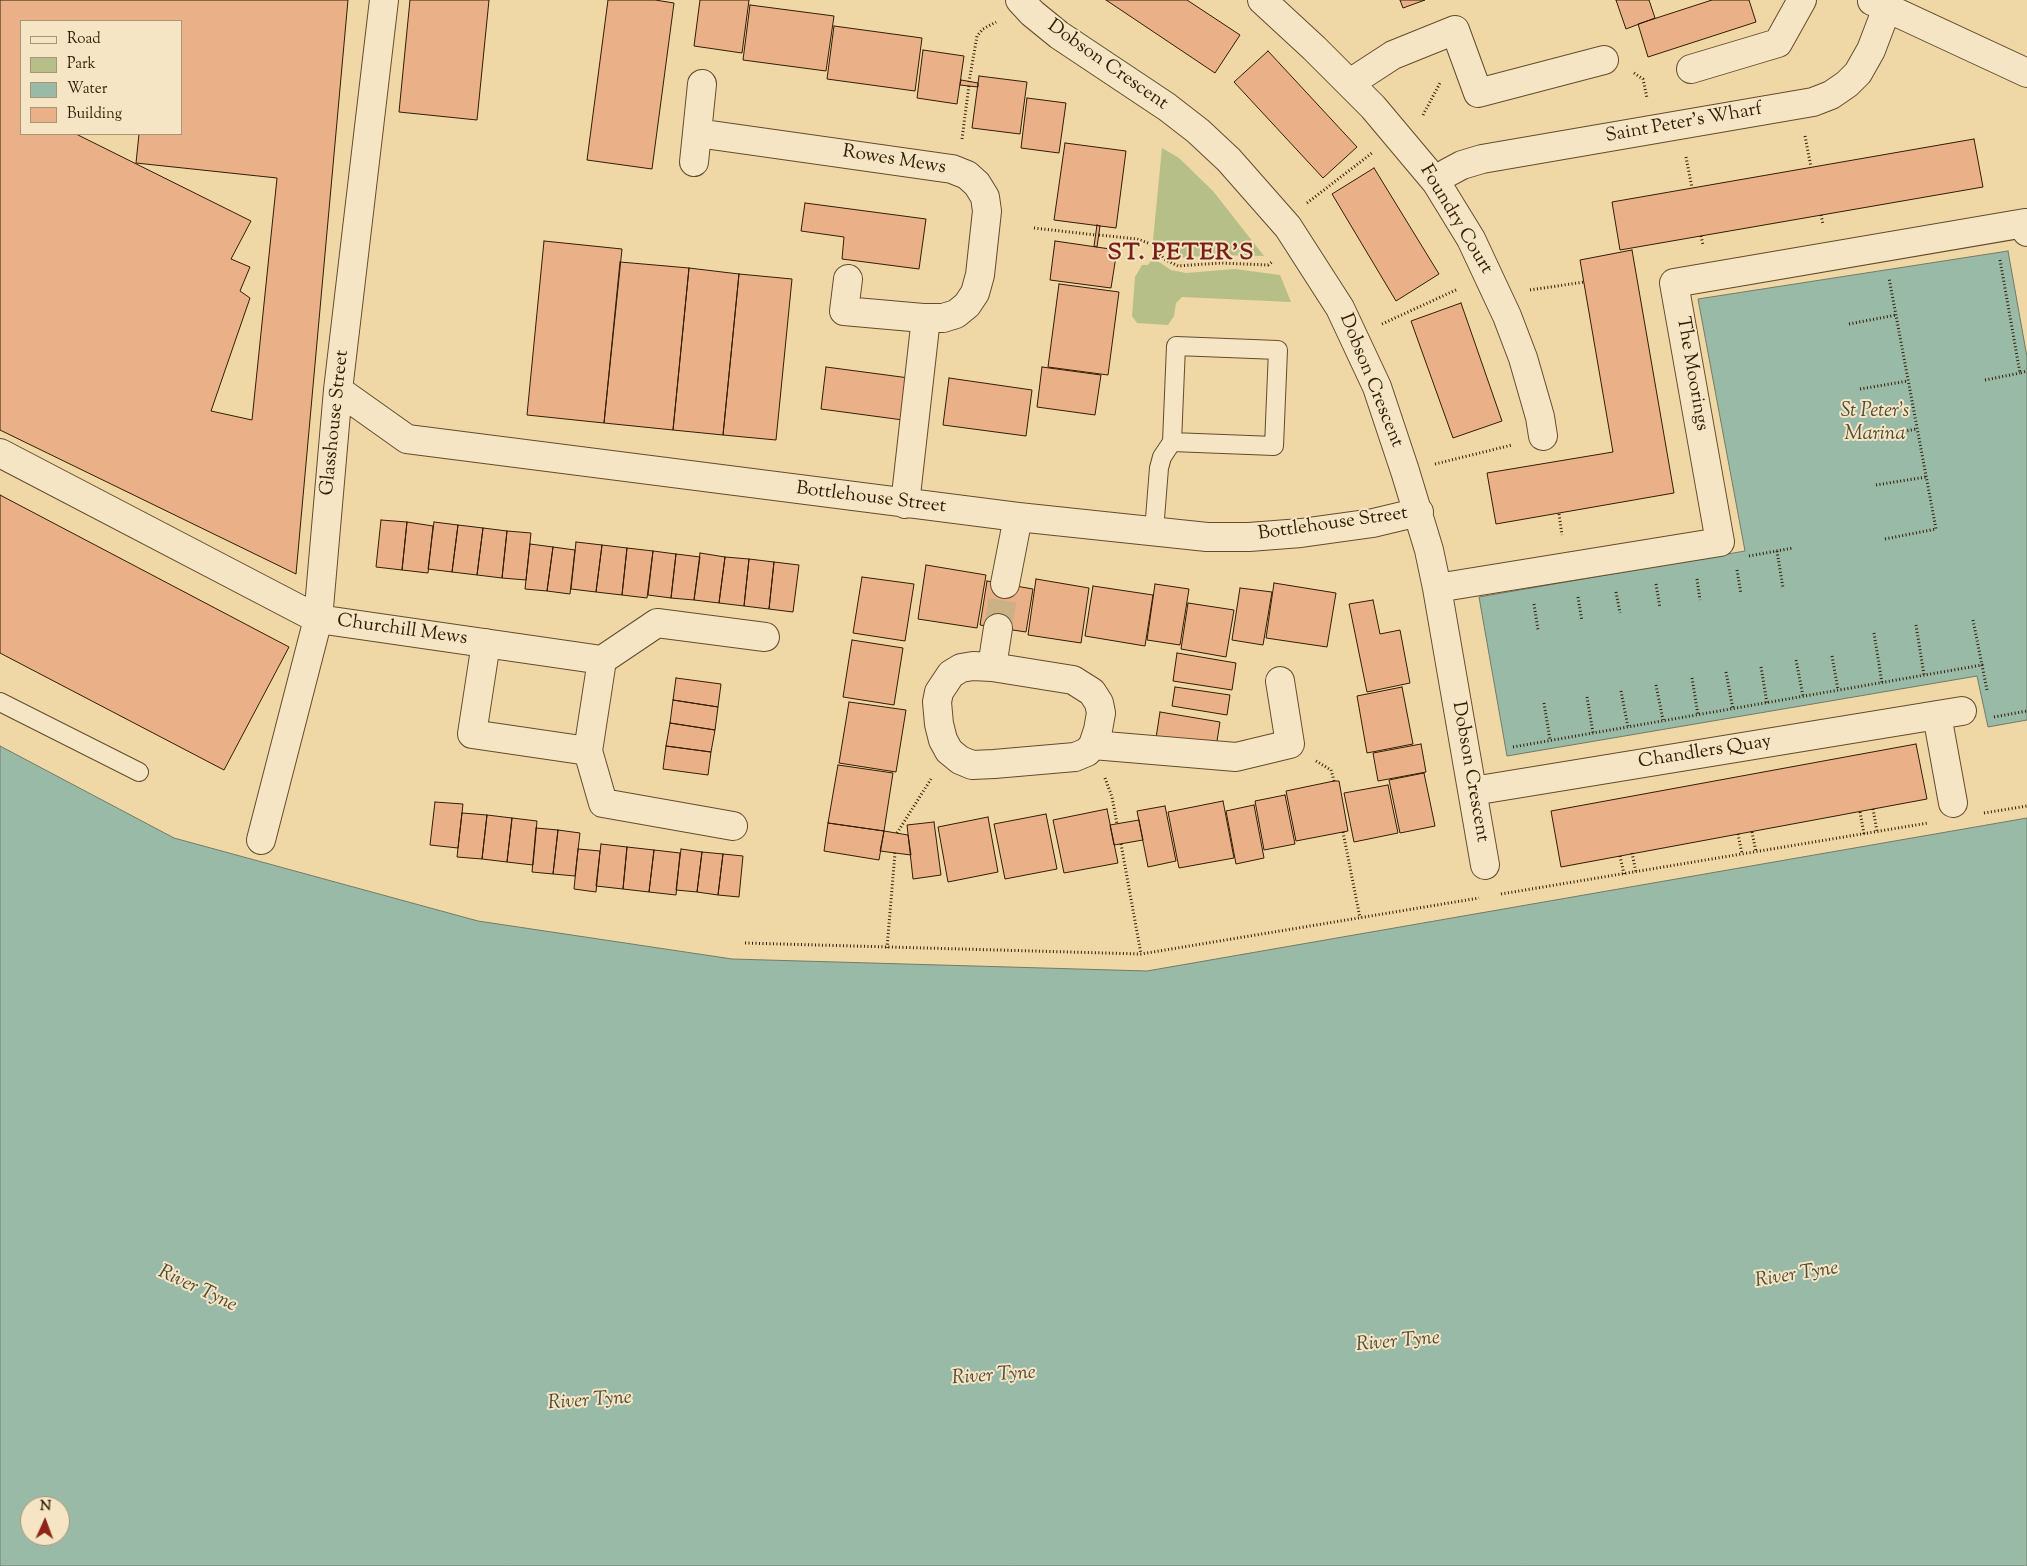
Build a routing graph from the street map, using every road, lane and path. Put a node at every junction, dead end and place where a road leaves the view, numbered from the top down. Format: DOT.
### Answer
graph roads {
  1 [pos="384,0"];
  2 [pos="1262,0"];
  3 [pos="1802,0"];
  4 [pos="1022,2"];
  5 [pos="1879,4"];
  6 [pos="1604,60"];
  7 [pos="1691,69"];
  8 [pos="2027,74"];
  9 [pos="1350,83"];
  10 [pos="702,84"];
  11 [pos="1436,89"];
  12 [pos="1654,130"];
  13 [pos="697,133"];
  14 [pos="1397,135"];
  15 [pos="694,162"];
  16 [pos="958,172"];
  17 [pos="1436,182"];
  18 [pos="1283,222"];
  19 [pos="1034,228"];
  20 [pos="2027,232"];
  21 [pos="1299,245"];
  22 [pos="2000,258"];
  23 [pos="848,278"];
  24 [pos="1880,278"];
  25 [pos="1584,282"];
  26 [pos="1493,284"];
  27 [pos="1896,315"];
  28 [pos="926,318"];
  29 [pos="1849,324"];
  30 [pos="1354,336"];
  31 [pos="2027,371"];
  32 [pos="2020,373"];
  33 [pos="1908,380"];
  34 [pos="1985,380"];
  35 [pos="338,390"];
  36 [pos="1860,390"];
  37 [pos="1917,429"];
  38 [pos="1543,436"];
  39 [pos="1866,438"];
  40 [pos="1172,442"];
  41 [pos="1504,447"];
  42 [pos="0,453"];
  43 [pos="1406,471"];
  44 [pos="1926,477"];
  45 [pos="1876,485"];
  46 [pos="905,504"];
  47 [pos="1419,512"];
  48 [pos="1018,517"];
  49 [pos="1154,531"];
  50 [pos="1885,539"];
  51 [pos="1777,551"];
  52 [pos="1737,567"];
  53 [pos="1696,574"];
  54 [pos="1656,581"];
  55 [pos="1005,584"];
  56 [pos="1616,587"];
  57 [pos="1437,588"];
  58 [pos="1783,588"];
  59 [pos="1578,594"];
  60 [pos="1741,594"];
  61 [pos="1700,600"];
  62 [pos="1533,602"];
  63 [pos="1660,608"];
  64 [pos="1620,613"];
  65 [pos="318,619"];
  66 [pos="1973,620"];
  67 [pos="1582,621"];
  68 [pos="1916,625"];
  69 [pos="998,628"];
  70 [pos="1538,630"];
  71 [pos="1874,633"];
  72 [pos="765,637"];
  73 [pos="486,643"];
  74 [pos="1832,656"];
  75 [pos="602,660"];
  76 [pos="1796,660"];
  77 [pos="1982,666"];
  78 [pos="992,667"];
  79 [pos="1761,667"];
  80 [pos="1726,672"];
  81 [pos="1924,675"];
  82 [pos="1692,678"];
  83 [pos="1280,681"];
  84 [pos="1882,683"];
  85 [pos="1656,685"];
  86 [pos="1838,690"];
  87 [pos="1621,691"];
  88 [pos="1803,696"];
  89 [pos="1587,697"];
  90 [pos="0,702"];
  91 [pos="1544,703"];
  92 [pos="1767,703"];
  93 [pos="1733,709"];
  94 [pos="1698,715"];
  95 [pos="1663,720"];
  96 [pos="1628,727"];
  97 [pos="1593,733"];
  98 [pos="1550,740"];
  99 [pos="1094,745"];
  100 [pos="588,751"];
  101 [pos="950,751"];
  102 [pos="139,772"];
  103 [pos="1473,791"];
  104 [pos="2027,806"];
  105 [pos="1873,809"];
  106 [pos="1860,812"];
  107 [pos="1944,812"];
  108 [pos="1982,814"];
  109 [pos="1117,824"];
  110 [pos="734,826"];
  111 [pos="1876,831"];
  112 [pos="897,832"];
  113 [pos="1343,832"];
  114 [pos="1752,832"];
  115 [pos="1738,834"];
  116 [pos="1864,834"];
  117 [pos="261,840"];
  118 [pos="1121,844"];
  119 [pos="1756,852"];
  120 [pos="895,853"];
  121 [pos="1632,854"];
  122 [pos="1742,854"];
  123 [pos="1620,856"];
  124 [pos="1485,865"];
  125 [pos="1636,872"];
  126 [pos="1624,874"];
  127 [pos="1490,896"];
  128 [pos="1360,918"];
  129 [pos="745,943"];
  130 [pos="887,948"];
  131 [pos="1141,954"];
  1 -- 35 [label="street, Glasshouse Street"];
  2 -- 9 [label="street, Foundry Court"];
  3 -- 7 [label="street"];
  4 -- 16 [label="path"];
  4 -- 18 [label="street, Dobson Crescent"];
  5 -- 8 [label="street"];
  5 -- 12 [label="street, Saint Peter's Wharf"];
  6 -- 9 [label="street"];
  6 -- 12 [label="path"];
  9 -- 14 [label="street, Foundry Court"];
  10 -- 13 [label="street"];
  11 -- 14 [label="path"];
  12 -- 17 [label="street, Saint Peter's Wharf"];
  13 -- 15 [label="street"];
  13 -- 16 [label="street, Rowes Mews"];
  14 -- 17 [label="street, Foundry Court"];
  14 -- 18 [label="path"];
  16 -- 28 [label="street, Rowes Mews"];
  17 -- 26 [label="street, Foundry Court"];
  18 -- 21 [label="street, Dobson Crescent"];
  19 -- 21 [label="path"];
  20 -- 57 [label="street, The Moorings"];
  21 -- 30 [label="street, Dobson Crescent"];
  22 -- 32 [label="path"];
  23 -- 28 [label="street, Rowes Mews"];
  24 -- 27 [label="path"];
  25 -- 26 [label="path"];
  26 -- 30 [label="path"];
  26 -- 38 [label="street, Foundry Court"];
  27 -- 29 [label="path"];
  27 -- 33 [label="path"];
  28 -- 46 [label="street"];
  30 -- 43 [label="street, Dobson Crescent"];
  31 -- 32 [label="path"];
  32 -- 34 [label="path"];
  33 -- 36 [label="path"];
  33 -- 37 [label="path"];
  35 -- 46 [label="street, Bottlehouse Street"];
  35 -- 65 [label="street, Glasshouse Street"];
  37 -- 39 [label="path"];
  37 -- 44 [label="path"];
  40 -- 40 [label="lane"];
  40 -- 49 [label="lane"];
  41 -- 43 [label="path"];
  42 -- 65 [label="street, Churchill Mews"];
  43 -- 47 [label="street, Dobson Crescent"];
  44 -- 45 [label="path"];
  44 -- 50 [label="path"];
  46 -- 48 [label="street, Bottlehouse Street"];
  47 -- 49 [label="street, Bottlehouse Street"];
  47 -- 57 [label="street, Dobson Crescent"];
  48 -- 49 [label="street, Bottlehouse Street"];
  48 -- 55 [label="street"];
  51 -- 58 [label="path"];
  52 -- 60 [label="path"];
  53 -- 61 [label="path"];
  54 -- 63 [label="path"];
  56 -- 64 [label="path"];
  57 -- 103 [label="street, Dobson Crescent"];
  59 -- 67 [label="path"];
  62 -- 70 [label="path"];
  65 -- 73 [label="street, Churchill Mews"];
  65 -- 117 [label="street, Glasshouse Street"];
  66 -- 77 [label="path"];
  68 -- 81 [label="path"];
  69 -- 78 [label="street"];
  71 -- 84 [label="path"];
  72 -- 75 [label="street"];
  73 -- 75 [label="street, Churchill Mews"];
  73 -- 100 [label="street, Churchill Mews"];
  74 -- 86 [label="path"];
  75 -- 100 [label="street"];
  76 -- 88 [label="path"];
  78 -- 99 [label="street"];
  78 -- 101 [label="street"];
  79 -- 92 [label="path"];
  80 -- 93 [label="path"];
  82 -- 94 [label="path"];
  83 -- 99 [label="street"];
  85 -- 95 [label="path"];
  87 -- 96 [label="path"];
  89 -- 97 [label="path"];
  90 -- 102 [label="lane"];
  91 -- 98 [label="path"];
  99 -- 101 [label="street"];
  99 -- 109 [label="path"];
  100 -- 110 [label="street"];
  101 -- 112 [label="path"];
  103 -- 107 [label="street, Chandlers Quay"];
  103 -- 124 [label="street, Dobson Crescent"];
  104 -- 108 [label="path"];
  105 -- 111 [label="path"];
  106 -- 116 [label="path"];
  107 -- 111 [label="path"];
  111 -- 116 [label="path"];
  113 -- 128 [label="path"];
  114 -- 119 [label="path"];
  115 -- 122 [label="path"];
  116 -- 119 [label="path"];
  118 -- 131 [label="path"];
  119 -- 122 [label="path"];
  120 -- 130 [label="path"];
  121 -- 125 [label="path"];
  122 -- 125 [label="path"];
  123 -- 126 [label="path"];
  124 -- 127 [label="path"];
  125 -- 126 [label="path"];
  126 -- 127 [label="path"];
  127 -- 128 [label="path"];
  128 -- 131 [label="path"];
  129 -- 130 [label="path"];
  130 -- 131 [label="path"];
}
